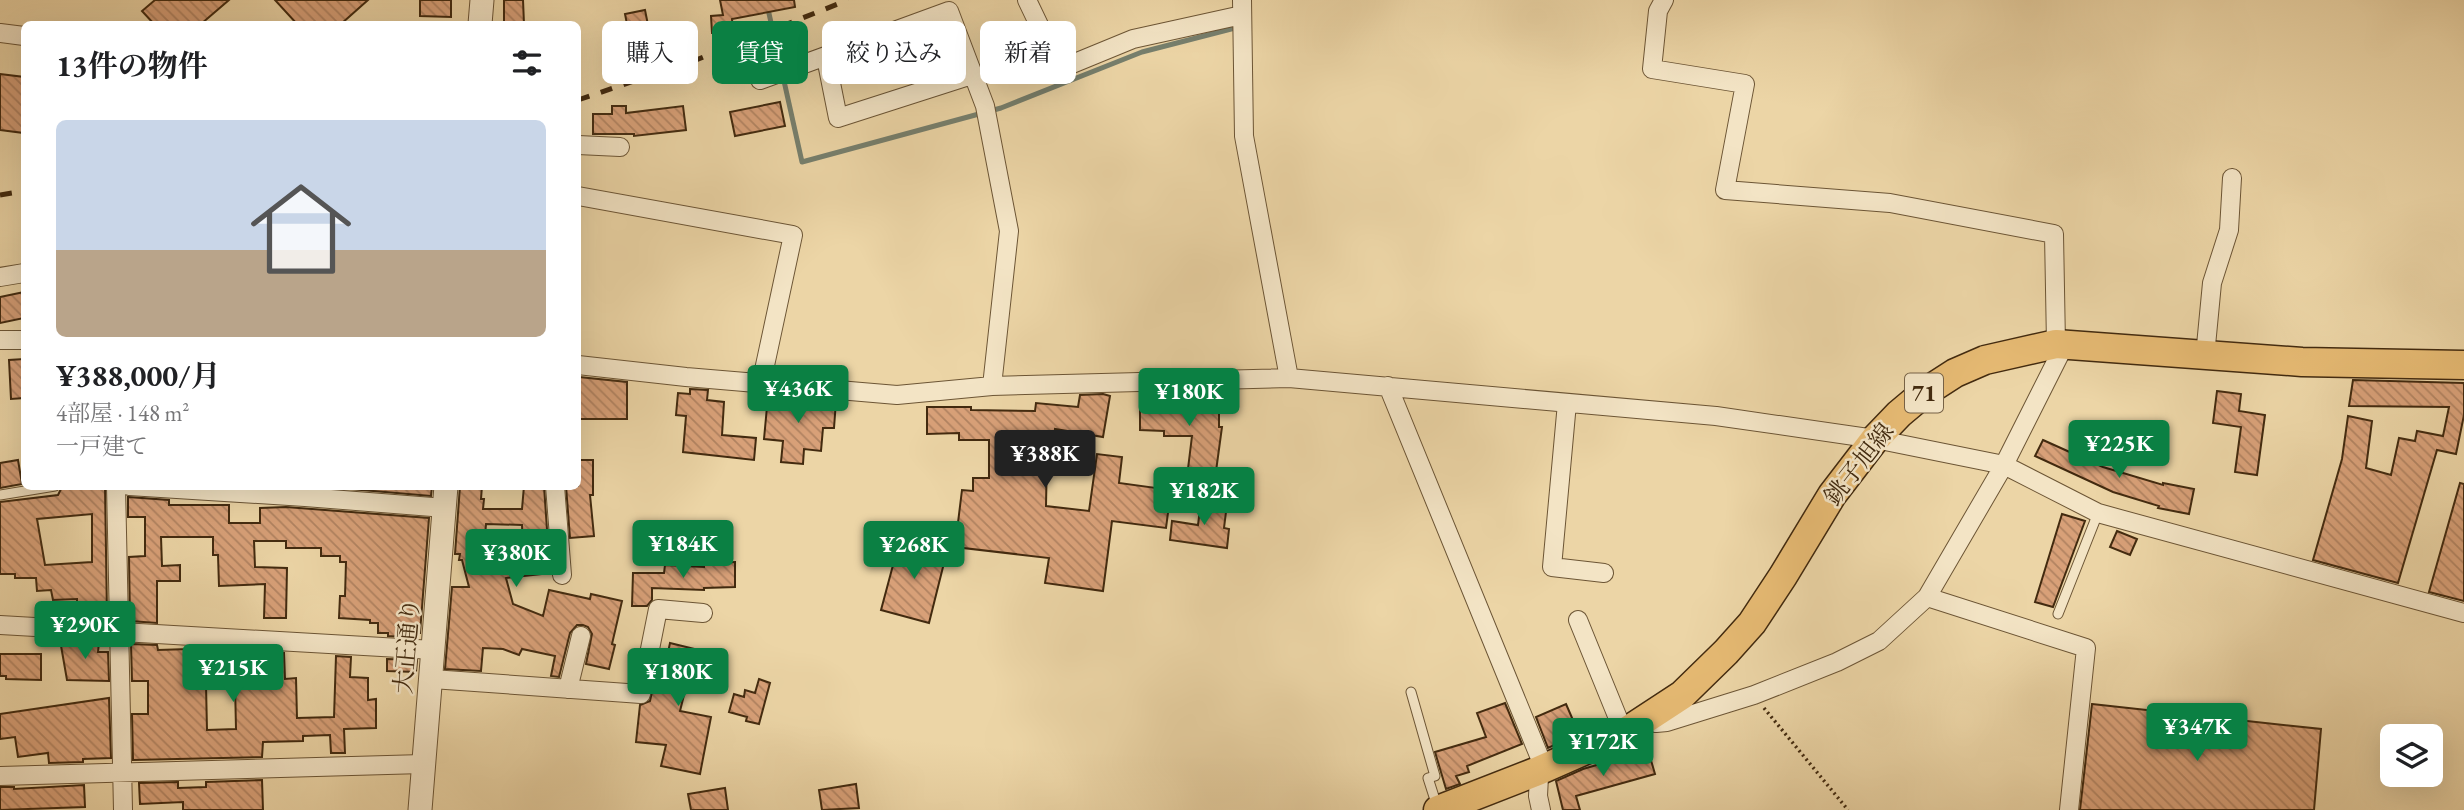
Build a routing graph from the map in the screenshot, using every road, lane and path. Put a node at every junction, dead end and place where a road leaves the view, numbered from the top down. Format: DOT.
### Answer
graph roads {
  1 [pos="482,0"];
  2 [pos="1027,0"];
  3 [pos="1664,0"];
  4 [pos="1242,7"];
  5 [pos="480,21"];
  6 [pos="923,21"];
  7 [pos="953,21"];
  8 [pos="0,33"];
  9 [pos="21,36"];
  10 [pos="966,58"];
  11 [pos="972,75"];
  12 [pos="966,77"];
  13 [pos="831,84"];
  14 [pos="944,84"];
  15 [pos="581,145"];
  16 [pos="620,146"];
  17 [pos="2232,178"];
  18 [pos="581,197"];
  19 [pos="21,274"];
  20 [pos="0,277"];
  21 [pos="0,340"];
  22 [pos="21,340"];
  23 [pos="2061,344"];
  24 [pos="2205,356"];
  25 [pos="581,365"];
  26 [pos="2464,365"];
  27 [pos="1289,378"];
  28 [pos="761,384"];
  29 [pos="992,386"];
  30 [pos="1388,386"];
  31 [pos="1567,403"];
  32 [pos="1875,439"];
  33 [pos="2004,465"];
  34 [pos="31,490"];
  35 [pos="116,490"];
  36 [pos="193,490"];
  37 [pos="555,490"];
  38 [pos="0,495"];
  39 [pos="445,497"];
  40 [pos="2098,513"];
  41 [pos="1604,573"];
  42 [pos="562,575"];
  43 [pos="1927,597"];
  44 [pos="703,613"];
  45 [pos="2058,614"];
  46 [pos="2464,614"];
  47 [pos="1578,620"];
  48 [pos="0,625"];
  49 [pos="119,630"];
  50 [pos="580,636"];
  51 [pos="434,650"];
  52 [pos="432,679"];
  53 [pos="568,689"];
  54 [pos="1411,692"];
  55 [pos="1754,695"];
  56 [pos="1635,727"];
  57 [pos="423,764"];
  58 [pos="1538,771"];
  59 [pos="122,772"];
  60 [pos="0,776"];
  61 [pos="122,810"];
  62 [pos="420,810"];
  63 [pos="1438,810"];
  64 [pos="1541,810"];
  65 [pos="1848,810"];
  66 [pos="2069,810"];
  1 -- 5 [label="street"];
  2 -- 4 [label="street"];
  3 -- 23 [label="street"];
  4 -- 27 [label="street"];
  6 -- 7 [label="street"];
  8 -- 9 [label="street"];
  10 -- 11 [label="street"];
  11 -- 12 [label="street"];
  11 -- 29 [label="street"];
  13 -- 14 [label="street"];
  15 -- 16 [label="street"];
  17 -- 24 [label="street"];
  18 -- 28 [label="street"];
  19 -- 20 [label="street"];
  21 -- 22 [label="street"];
  23 -- 24 [label="main road, 銚子旭線 / 71"];
  23 -- 32 [label="main road, 銚子旭線 / 71"];
  23 -- 33 [label="street"];
  24 -- 26 [label="main road, 銚子旭線 / 71"];
  25 -- 28 [label="street"];
  27 -- 29 [label="street"];
  27 -- 30 [label="street"];
  28 -- 29 [label="street"];
  30 -- 31 [label="street"];
  30 -- 58 [label="street"];
  31 -- 32 [label="street"];
  31 -- 41 [label="street"];
  32 -- 33 [label="street"];
  32 -- 56 [label="main road, 銚子旭線 / 71"];
  33 -- 40 [label="street"];
  33 -- 43 [label="street"];
  34 -- 38 [label="lane"];
  35 -- 49 [label="street"];
  36 -- 39 [label="street"];
  37 -- 42 [label="street"];
  39 -- 51 [label="street, 大正通り"];
  40 -- 45 [label="lane"];
  40 -- 46 [label="street"];
  43 -- 55 [label="street"];
  43 -- 66 [label="street"];
  44 -- 53 [label="street"];
  47 -- 56 [label="street"];
  48 -- 49 [label="street"];
  49 -- 51 [label="street"];
  49 -- 59 [label="street"];
  50 -- 53 [label="street"];
  51 -- 52 [label="street, 大正通り"];
  52 -- 53 [label="street"];
  52 -- 57 [label="street, 大正通り"];
  54 -- 63 [label="lane"];
  55 -- 56 [label="street"];
  55 -- 65 [label="path"];
  56 -- 58 [label="main road, 銚子旭線 / 71"];
  57 -- 59 [label="street"];
  57 -- 62 [label="street, 大正通り"];
  58 -- 63 [label="main road, 銚子旭線 / 71"];
  58 -- 64 [label="street"];
  59 -- 60 [label="street"];
  59 -- 61 [label="street"];
}
